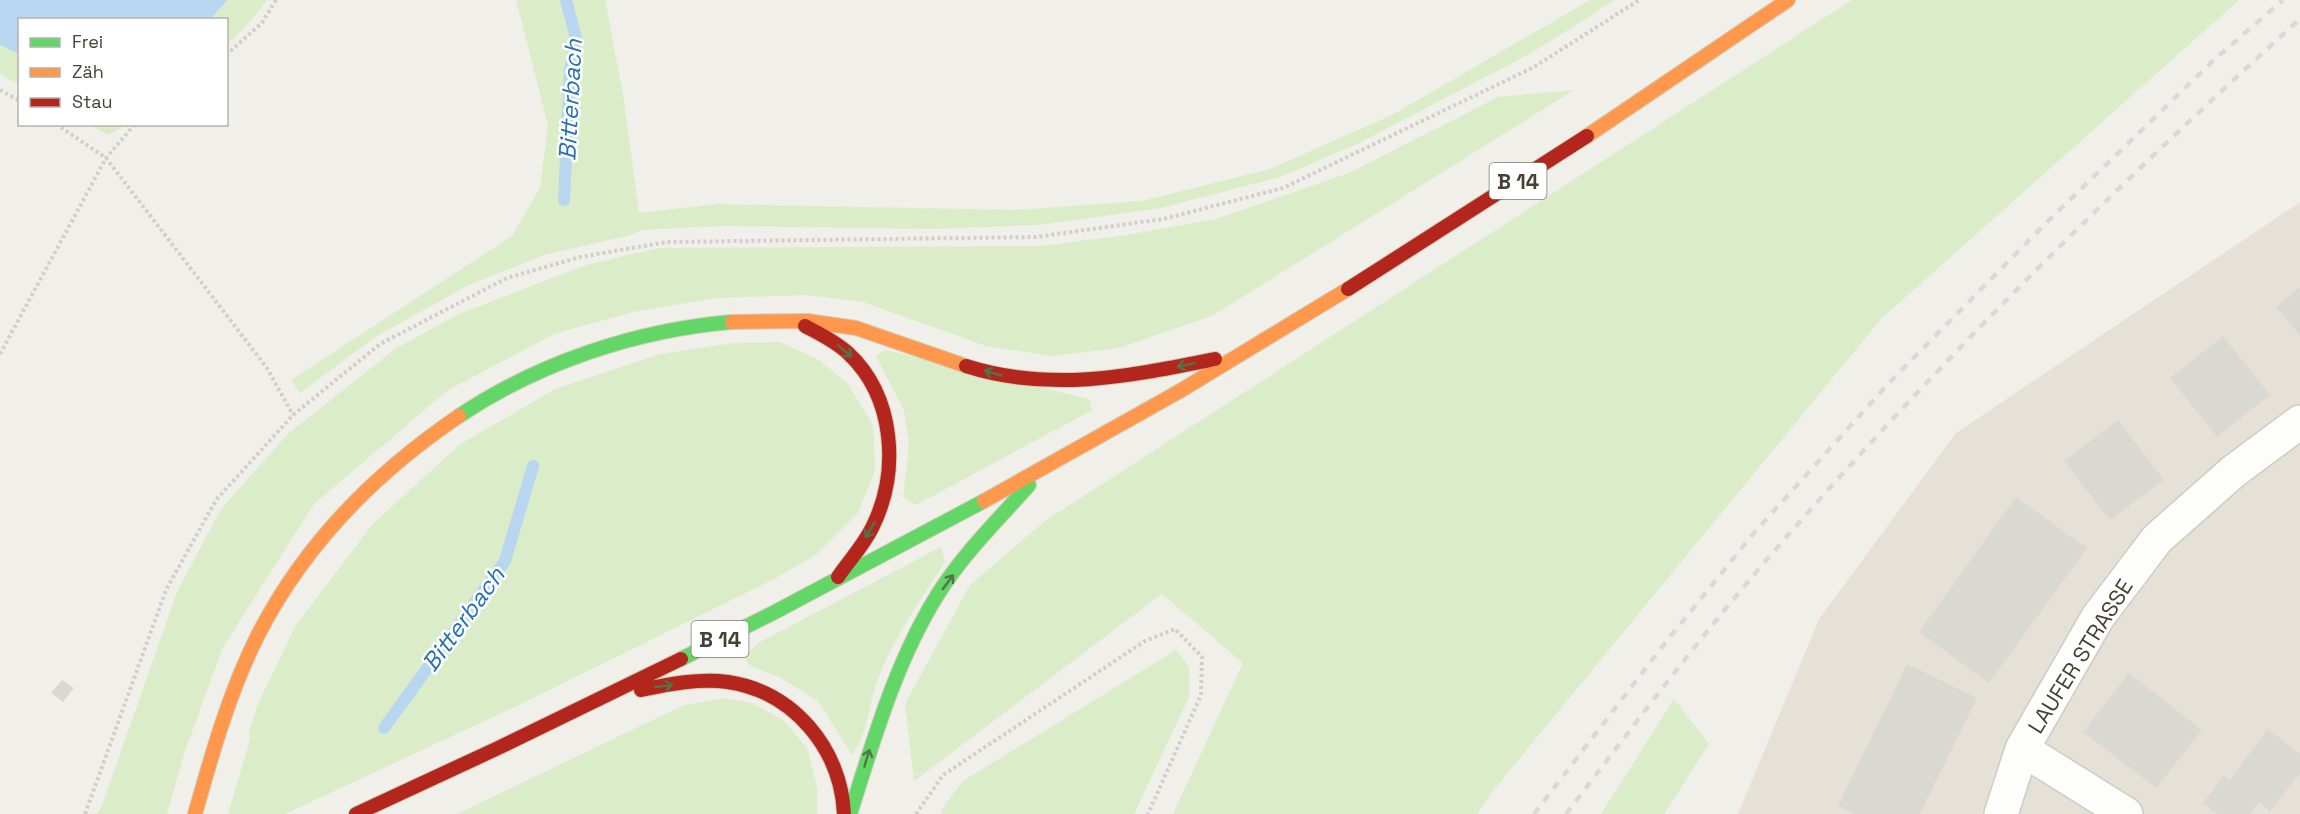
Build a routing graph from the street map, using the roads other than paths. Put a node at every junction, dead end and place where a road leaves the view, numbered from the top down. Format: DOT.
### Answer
graph roads {
  1 [pos="1788,0"];
  2 [pos="795,321"];
  3 [pos="1243,353"];
  4 [pos="2300,422"];
  5 [pos="1044,468"];
  6 [pos="834,582"];
  7 [pos="607,697"];
  8 [pos="2022,749"];
  9 [pos="195,814"];
  10 [pos="356,814"];
  11 [pos="844,814"];
  12 [pos="850,814"];
  13 [pos="2001,814"];
  14 [pos="2126,814"];
  1 -- 3 [label="main road, B 14"];
  3 -- 2 [label="main road, one-way"];
  2 -- 6 [label="main road, one-way"];
  2 -- 9 [label="main road"];
  3 -- 5 [label="main road, B 14"];
  4 -- 8 [label="street, LAUFER STRASSE"];
  5 -- 6 [label="main road, B 14"];
  12 -- 5 [label="main road, one-way"];
  6 -- 7 [label="main road, B 14"];
  7 -- 10 [label="main road, B 14"];
  7 -- 11 [label="main road, one-way"];
  8 -- 13 [label="street, LAUFER STRASSE"];
  8 -- 14 [label="street, LAUFER STRASSE"];
}
